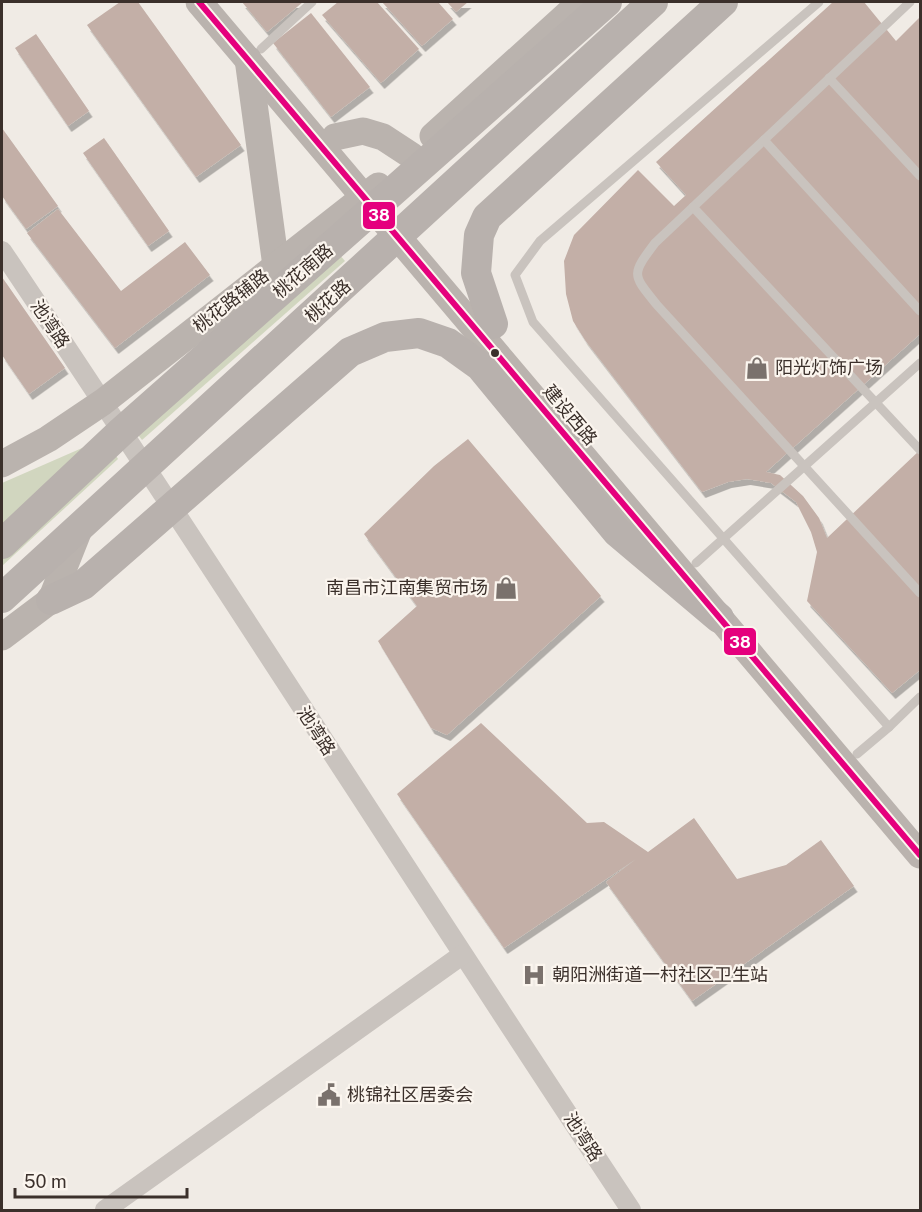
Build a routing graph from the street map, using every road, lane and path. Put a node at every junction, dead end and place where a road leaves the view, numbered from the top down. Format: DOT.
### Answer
graph roads {
  1 [pos="199,2"];
  2 [pos="220,2"];
  3 [pos="312,2"];
  4 [pos="581,2"];
  5 [pos="607,2"];
  6 [pos="653,2"];
  7 [pos="723,2"];
  8 [pos="819,2"];
  9 [pos="910,2"];
  10 [pos="254,54"];
  11 [pos="829,78"];
  12 [pos="335,137"];
  13 [pos="764,140"];
  14 [pos="412,156"];
  15 [pos="921,176"];
  16 [pos="375,198"];
  17 [pos="693,207"];
  18 [pos="404,231"];
  19 [pos="2,252"];
  20 [pos="276,266"];
  21 [pos="921,311"];
  22 [pos="493,324"];
  23 [pos="921,363"];
  24 [pos="103,402"];
  25 [pos="876,403"];
  26 [pos="122,431"];
  27 [pos="921,450"];
  28 [pos="2,464"];
  29 [pos="805,466"];
  30 [pos="145,467"];
  31 [pos="171,508"];
  32 [pos="80,527"];
  33 [pos="724,538"];
  34 [pos="2,544"];
  35 [pos="696,563"];
  36 [pos="921,593"];
  37 [pos="2,598"];
  38 [pos="51,600"];
  39 [pos="719,618"];
  40 [pos="2,637"];
  41 [pos="921,697"];
  42 [pos="889,727"];
  43 [pos="857,754"];
  44 [pos="921,829"];
  45 [pos="921,855"];
  46 [pos="462,955"];
  47 [pos="105,1210"];
  48 [pos="631,1210"];
  1 -- 10 [label="main road, 建设西路"];
  2 -- 10 [label="main road, 建设西路"];
  3 -- 10 [label="lane"];
  4 -- 14 [label="main road, 桃花路辅路"];
  5 -- 16 [label="main road, 桃花南路"];
  6 -- 18 [label="main road, 桃花路"];
  7 -- 22 [label="main road"];
  8 -- 33 [label="lane"];
  9 -- 11 [label="lane"];
  10 -- 12 [label="main road, 建设西路"];
  10 -- 16 [label="main road, 建设西路"];
  10 -- 20 [label="main road"];
  11 -- 13 [label="lane"];
  11 -- 15 [label="lane"];
  12 -- 14 [label="main road"];
  12 -- 16 [label="main road, 建设西路"];
  13 -- 17 [label="lane"];
  13 -- 21 [label="lane"];
  14 -- 16 [label="main road, 桃花路辅路"];
  16 -- 18 [label="main road, 建设西路"];
  16 -- 20 [label="main road, 桃花路辅路"];
  16 -- 26 [label="main road, 桃花南路"];
  17 -- 25 [label="lane"];
  17 -- 29 [label="lane"];
  18 -- 22 [label="main road, 建设西路"];
  18 -- 30 [label="main road, 桃花路"];
  18 -- 39 [label="main road, 建设西路"];
  19 -- 24 [label="street, 池湾路"];
  20 -- 24 [label="main road, 桃花路辅路"];
  22 -- 35 [label="main road, 建设西路"];
  23 -- 25 [label="lane"];
  24 -- 26 [label="street, 池湾路"];
  24 -- 28 [label="main road, 桃花路辅路"];
  25 -- 27 [label="lane"];
  25 -- 29 [label="lane"];
  26 -- 30 [label="street, 池湾路"];
  26 -- 34 [label="main road, 桃花南路"];
  29 -- 33 [label="lane"];
  29 -- 36 [label="lane"];
  30 -- 31 [label="street, 池湾路"];
  30 -- 32 [label="main road, 桃花路"];
  31 -- 38 [label="main road"];
  31 -- 39 [label="main road"];
  31 -- 46 [label="street, 池湾路"];
  32 -- 37 [label="main road, 桃花路"];
  32 -- 38 [label="main road"];
  33 -- 35 [label="lane"];
  33 -- 42 [label="lane"];
  35 -- 43 [label="main road, 建设西路"];
  38 -- 40 [label="main road"];
  39 -- 45 [label="main road, 建设西路"];
  41 -- 42 [label="lane"];
  42 -- 43 [label="lane"];
  43 -- 44 [label="main road, 建设西路"];
  46 -- 47 [label="street"];
  46 -- 48 [label="street, 池湾路"];
}
